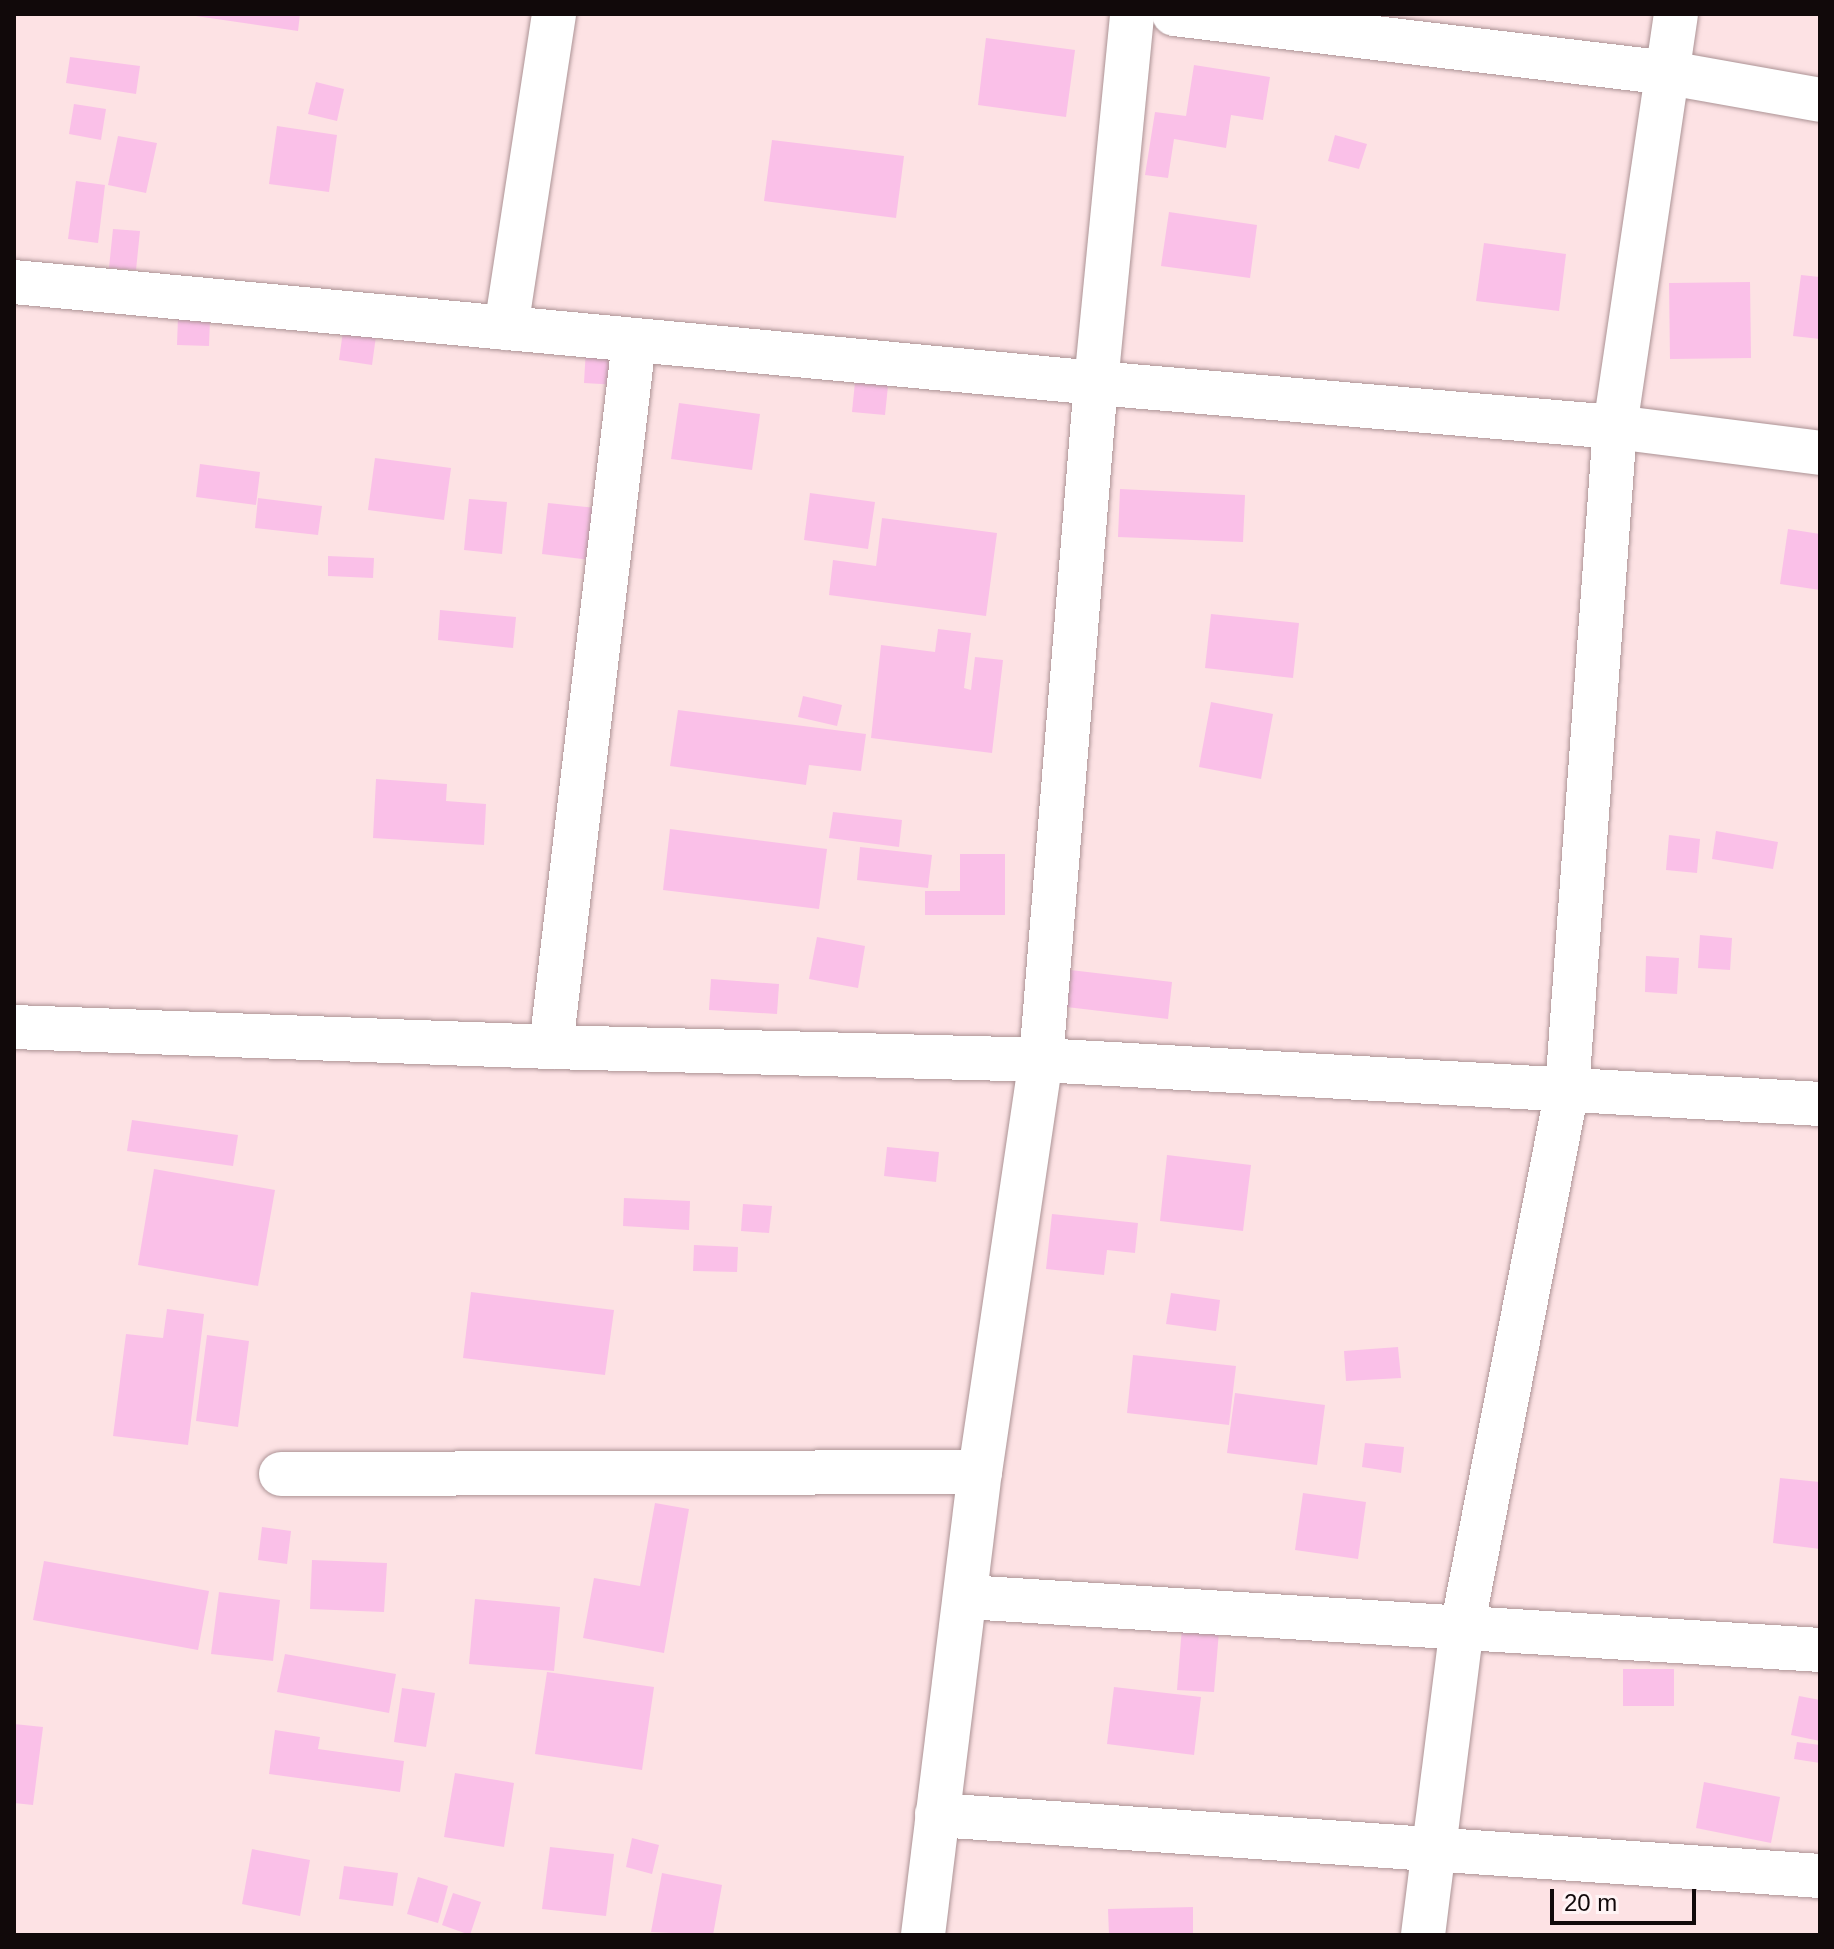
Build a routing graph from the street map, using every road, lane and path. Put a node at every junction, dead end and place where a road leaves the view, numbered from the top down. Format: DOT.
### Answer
graph roads {
  1 [pos="554,14"];
  2 [pos="1132,14"];
  3 [pos="1174,14"];
  4 [pos="1676,14"];
  5 [pos="1669,73"];
  6 [pos="1820,100"];
  7 [pos="14,282"];
  8 [pos="506,328"];
  9 [pos="634,341"];
  10 [pos="1096,383"];
  11 [pos="1615,427"];
  12 [pos="1820,453"];
  13 [pos="14,1027"];
  14 [pos="551,1047"];
  15 [pos="1041,1060"];
  16 [pos="1567,1090"];
  17 [pos="1820,1104"];
  18 [pos="980,1472"];
  19 [pos="281,1474"];
  20 [pos="966,1597"];
  21 [pos="1462,1628"];
  22 [pos="1820,1650"];
  23 [pos="937,1815"];
  24 [pos="1433,1849"];
  25 [pos="1820,1876"];
  26 [pos="923,1935"];
  27 [pos="1423,1935"];
  1 -- 8 [label="street"];
  2 -- 10 [label="street"];
  3 -- 5 [label="street"];
  4 -- 5 [label="street"];
  5 -- 6 [label="street"];
  5 -- 11 [label="street"];
  7 -- 8 [label="street"];
  8 -- 9 [label="street"];
  9 -- 10 [label="street"];
  9 -- 14 [label="street"];
  10 -- 11 [label="street"];
  10 -- 15 [label="street"];
  11 -- 12 [label="street"];
  11 -- 16 [label="street"];
  13 -- 14 [label="street"];
  14 -- 15 [label="street"];
  15 -- 16 [label="street"];
  15 -- 18 [label="street"];
  16 -- 17 [label="street"];
  16 -- 21 [label="street"];
  18 -- 19 [label="street"];
  18 -- 20 [label="street"];
  20 -- 21 [label="street"];
  20 -- 23 [label="street"];
  21 -- 22 [label="street"];
  21 -- 24 [label="street"];
  23 -- 24 [label="street"];
  23 -- 26 [label="street"];
  24 -- 25 [label="street"];
  24 -- 27 [label="street"];
}
